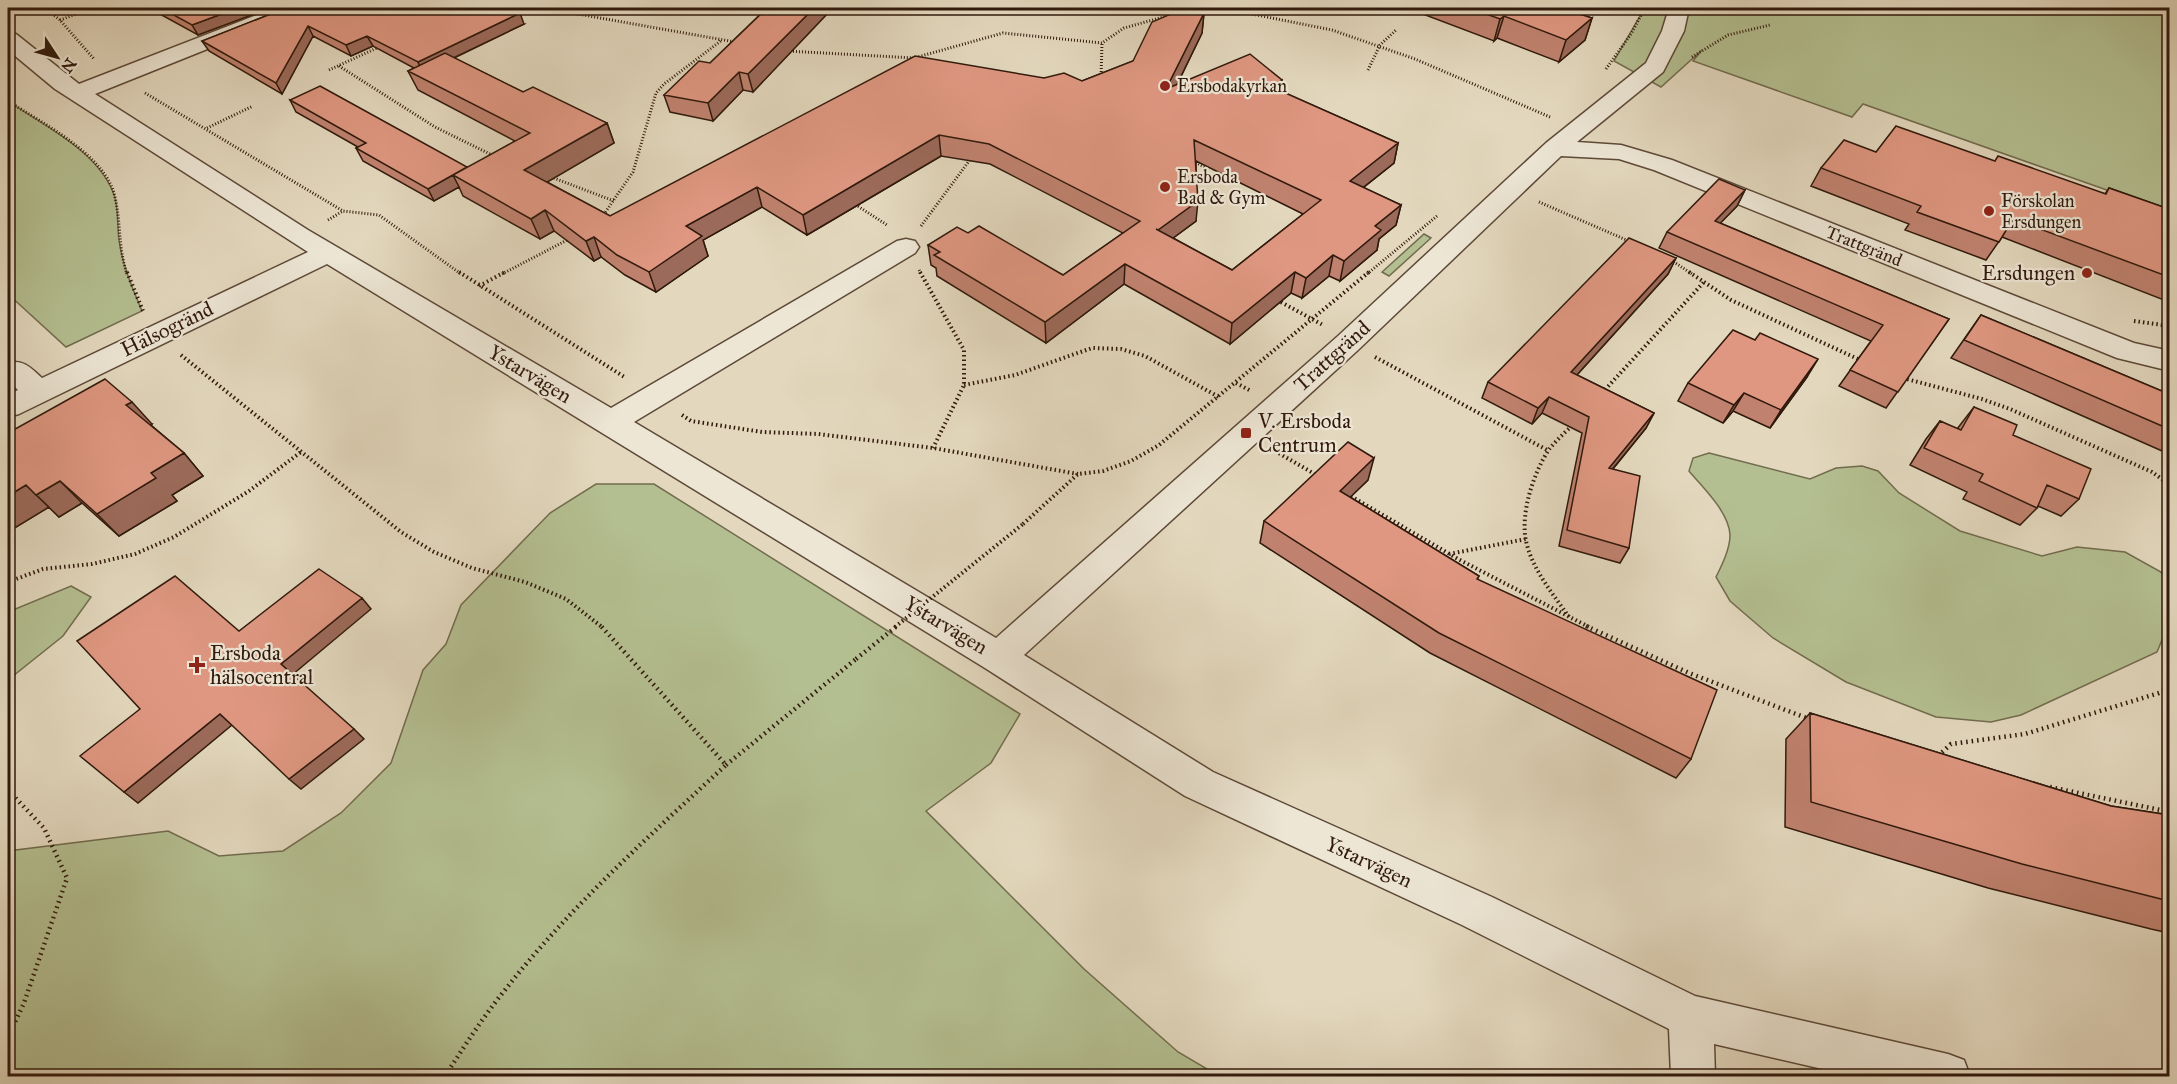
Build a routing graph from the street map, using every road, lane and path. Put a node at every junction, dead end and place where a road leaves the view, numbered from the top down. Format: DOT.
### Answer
graph roads {
  1 [pos="45,8"];
  2 [pos="93,8"];
  3 [pos="293,8"];
  4 [pos="544,8"];
  5 [pos="1220,8"];
  6 [pos="1645,8"];
  7 [pos="1679,8"];
  8 [pos="1232,9"];
  9 [pos="1196,14"];
  10 [pos="1176,15"];
  11 [pos="60,20"];
  12 [pos="1396,30"];
  13 [pos="8,39"];
  14 [pos="722,40"];
  15 [pos="1102,43"];
  16 [pos="745,44"];
  17 [pos="381,45"];
  18 [pos="1380,45"];
  19 [pos="778,49"];
  20 [pos="339,66"];
  21 [pos="329,70"];
  22 [pos="1368,70"];
  23 [pos="1605,70"];
  24 [pos="117,77"];
  25 [pos="1101,78"];
  26 [pos="78,93"];
  27 [pos="8,101"];
  28 [pos="254,106"];
  29 [pos="207,128"];
  30 [pos="1550,136"];
  31 [pos="1187,157"];
  32 [pos="498,158"];
  33 [pos="1208,173"];
  34 [pos="551,177"];
  35 [pos="1511,189"];
  36 [pos="614,201"];
  37 [pos="343,212"];
  38 [pos="1440,213"];
  39 [pos="600,219"];
  40 [pos="573,237"];
  41 [pos="1638,245"];
  42 [pos="906,247"];
  43 [pos="328,253"];
  44 [pos="1670,259"];
  45 [pos="1704,282"];
  46 [pos="478,286"];
  47 [pos="1270,297"];
  48 [pos="1312,319"];
  49 [pos="157,334"];
  50 [pos="1348,343"];
  51 [pos="1862,360"];
  52 [pos="2169,361"];
  53 [pos="16,371"];
  54 [pos="1894,375"];
  55 [pos="1236,383"];
  56 [pos="964,385"];
  57 [pos="39,392"];
  58 [pos="1251,392"];
  59 [pos="1219,397"];
  60 [pos="1595,400"];
  61 [pos="8,407"];
  62 [pos="1580,417"];
  63 [pos="610,422"];
  64 [pos="1246,433"];
  65 [pos="1549,451"];
  66 [pos="301,452"];
  67 [pos="1327,482"];
  68 [pos="2169,484"];
  69 [pos="1337,488"];
  70 [pos="1526,539"];
  71 [pos="1448,555"];
  72 [pos="8,582"];
  73 [pos="1570,617"];
  74 [pos="998,657"];
  75 [pos="2169,687"];
  76 [pos="1818,722"];
  77 [pos="1946,759"];
  78 [pos="726,765"];
  79 [pos="2041,785"];
  80 [pos="8,790"];
  81 [pos="2169,812"];
  82 [pos="1691,1017"];
  83 [pos="8,1037"];
  84 [pos="445,1077"];
  85 [pos="1692,1077"];
  86 [pos="1948,1077"];
  1 -- 11 [label="path"];
  2 -- 11 [label="path"];
  3 -- 24 [label="street"];
  4 -- 14 [label="path"];
  5 -- 8 [label="path"];
  6 -- 23 [label="path"];
  7 -- 30 [label="street, Trattgränd"];
  8 -- 9 [label="path"];
  8 -- 18 [label="path"];
  10 -- 15 [label="path"];
  11 -- 24 [label="path"];
  12 -- 18 [label="path"];
  13 -- 26 [label="street, Ystarvägen"];
  14 -- 16 [label="path"];
  14 -- 36 [label="path"];
  15 -- 19 [label="path"];
  15 -- 25 [label="path"];
  17 -- 20 [label="path"];
  18 -- 22 [label="path"];
  18 -- 30 [label="path"];
  20 -- 21 [label="path"];
  20 -- 32 [label="path"];
  24 -- 26 [label="street"];
  24 -- 29 [label="path"];
  26 -- 43 [label="street, Ystarvägen"];
  27 -- 49 [label="path"];
  28 -- 29 [label="path"];
  29 -- 37 [label="path"];
  30 -- 35 [label="street, Trattgränd"];
  30 -- 52 [label="street, Trattgränd"];
  31 -- 33 [label="path"];
  34 -- 36 [label="path"];
  35 -- 41 [label="path"];
  35 -- 50 [label="street, Trattgränd"];
  36 -- 39 [label="path"];
  38 -- 48 [label="path"];
  40 -- 46 [label="path"];
  42 -- 63 [label="street"];
  43 -- 49 [label="street, Hälsogränd"];
  43 -- 63 [label="street, Ystarvägen"];
  44 -- 45 [label="path"];
  45 -- 51 [label="path"];
  45 -- 60 [label="path"];
  47 -- 48 [label="path"];
  48 -- 55 [label="path"];
  49 -- 57 [label="street, Hälsogränd"];
  49 -- 66 [label="path"];
  50 -- 64 [label="street, Trattgränd"];
  50 -- 65 [label="path"];
  53 -- 57 [label="street"];
  54 -- 68 [label="path"];
  55 -- 58 [label="path"];
  55 -- 59 [label="path"];
  56 -- 59 [label="path"];
  57 -- 61 [label="street, Hälsogränd"];
  59 -- 78 [label="path, bridge"];
  62 -- 65 [label="path"];
  63 -- 74 [label="street, Ystarvägen"];
  64 -- 67 [label="path"];
  64 -- 74 [label="street, Trattgränd"];
  65 -- 70 [label="path"];
  66 -- 72 [label="path"];
  66 -- 78 [label="path"];
  69 -- 71 [label="path"];
  70 -- 71 [label="path"];
  70 -- 73 [label="path"];
  71 -- 73 [label="path"];
  73 -- 76 [label="path"];
  74 -- 82 [label="street, Ystarvägen"];
  75 -- 77 [label="path"];
  78 -- 84 [label="path"];
  79 -- 81 [label="path"];
  80 -- 83 [label="path"];
  82 -- 85 [label="street"];
  82 -- 86 [label="street, Ystarvägen"];
}
